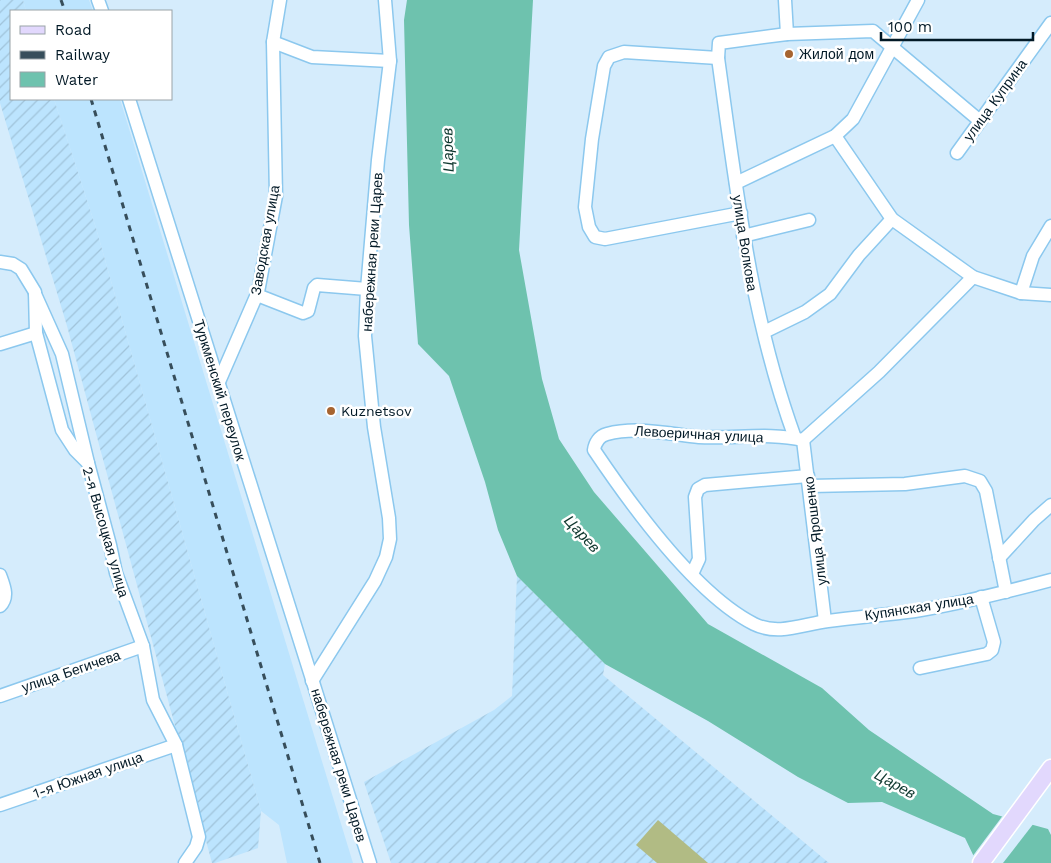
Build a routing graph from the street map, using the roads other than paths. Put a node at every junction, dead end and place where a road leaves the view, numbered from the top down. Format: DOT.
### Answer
graph roads {
  1 [pos="280,0"];
  2 [pos="385,0"];
  3 [pos="785,0"];
  4 [pos="918,0"];
  5 [pos="1051,23"];
  6 [pos="788,34"];
  7 [pos="273,42"];
  8 [pos="892,45"];
  9 [pos="718,58"];
  10 [pos="390,61"];
  11 [pos="129,100"];
  12 [pos="980,121"];
  13 [pos="835,136"];
  14 [pos="957,153"];
  15 [pos="736,183"];
  16 [pos="741,213"];
  17 [pos="892,219"];
  18 [pos="809,220"];
  19 [pos="1051,226"];
  20 [pos="743,236"];
  21 [pos="6,263"];
  22 [pos="973,278"];
  23 [pos="367,288"];
  24 [pos="34,292"];
  25 [pos="1022,293"];
  26 [pos="257,295"];
  27 [pos="1051,296"];
  28 [pos="764,332"];
  29 [pos="36,333"];
  30 [pos="0,344"];
  31 [pos="218,384"];
  32 [pos="799,439"];
  33 [pos="88,463"];
  34 [pos="809,481"];
  35 [pos="1051,505"];
  36 [pos="999,558"];
  37 [pos="692,574"];
  38 [pos="0,575"];
  39 [pos="1051,580"];
  40 [pos="1006,592"];
  41 [pos="981,597"];
  42 [pos="0,606"];
  43 [pos="825,621"];
  44 [pos="787,630"];
  45 [pos="143,646"];
  46 [pos="920,668"];
  47 [pos="312,681"];
  48 [pos="0,696"];
  49 [pos="176,745"];
  50 [pos="1051,768"];
  51 [pos="0,805"];
  52 [pos="185,863"];
  53 [pos="370,863"];
  54 [pos="981,863"];
  1 -- 7 [label="street, Заводская улица"];
  2 -- 10 [label="street, набережная реки Царев"];
  3 -- 6 [label="street"];
  4 -- 8 [label="street"];
  5 -- 12 [label="street, улица Куприна"];
  6 -- 8 [label="street"];
  6 -- 9 [label="street, улица Волкова"];
  7 -- 10 [label="street"];
  7 -- 26 [label="street, Заводская улица"];
  8 -- 12 [label="street"];
  8 -- 13 [label="street"];
  9 -- 15 [label="street, улица Волкова"];
  9 -- 16 [label="street"];
  10 -- 23 [label="street, набережная реки Царев"];
  11 -- 31 [label="street, Туркменский переулок"];
  12 -- 14 [label="street, улица Куприна"];
  13 -- 15 [label="street"];
  13 -- 17 [label="street"];
  15 -- 16 [label="street, улица Волкова"];
  16 -- 20 [label="street, улица Волкова"];
  17 -- 22 [label="street"];
  17 -- 28 [label="street"];
  18 -- 20 [label="street"];
  19 -- 25 [label="street"];
  20 -- 28 [label="street, улица Волкова"];
  21 -- 24 [label="street, 2-я Высоцкая улица"];
  22 -- 25 [label="street"];
  22 -- 32 [label="street"];
  23 -- 26 [label="street"];
  23 -- 47 [label="street, набережная реки Царев"];
  24 -- 29 [label="street, 2-я Высоцкая улица"];
  24 -- 33 [label="street"];
  25 -- 27 [label="street"];
  26 -- 31 [label="street, Заводская улица"];
  28 -- 32 [label="street, улица Волкова"];
  29 -- 30 [label="street"];
  29 -- 33 [label="street, 2-я Высоцкая улица"];
  31 -- 47 [label="street, Туркменский переулок"];
  32 -- 34 [label="street, улица Ярошенко"];
  32 -- 37 [label="street, Левоеричная улица"];
  33 -- 45 [label="street, 2-я Высоцкая улица"];
  34 -- 36 [label="street"];
  34 -- 37 [label="street"];
  34 -- 43 [label="street, улица Ярошенко"];
  35 -- 36 [label="street"];
  36 -- 40 [label="street"];
  37 -- 44 [label="street, Левоеричная улица"];
  38 -- 42 [label="street"];
  39 -- 40 [label="street, Купянская улица"];
  40 -- 41 [label="street, Купянская улица"];
  41 -- 43 [label="street, Купянская улица"];
  41 -- 46 [label="street"];
  43 -- 44 [label="street, Купянская улица"];
  45 -- 48 [label="street, улица Бегичева"];
  45 -- 49 [label="street, 2-я Высоцкая улица"];
  47 -- 53 [label="street, набережная реки Царев"];
  49 -- 51 [label="street, 1-я Южная улица"];
  49 -- 52 [label="street, 2-я Высоцкая улица"];
  50 -- 54 [label="main road"];
}
